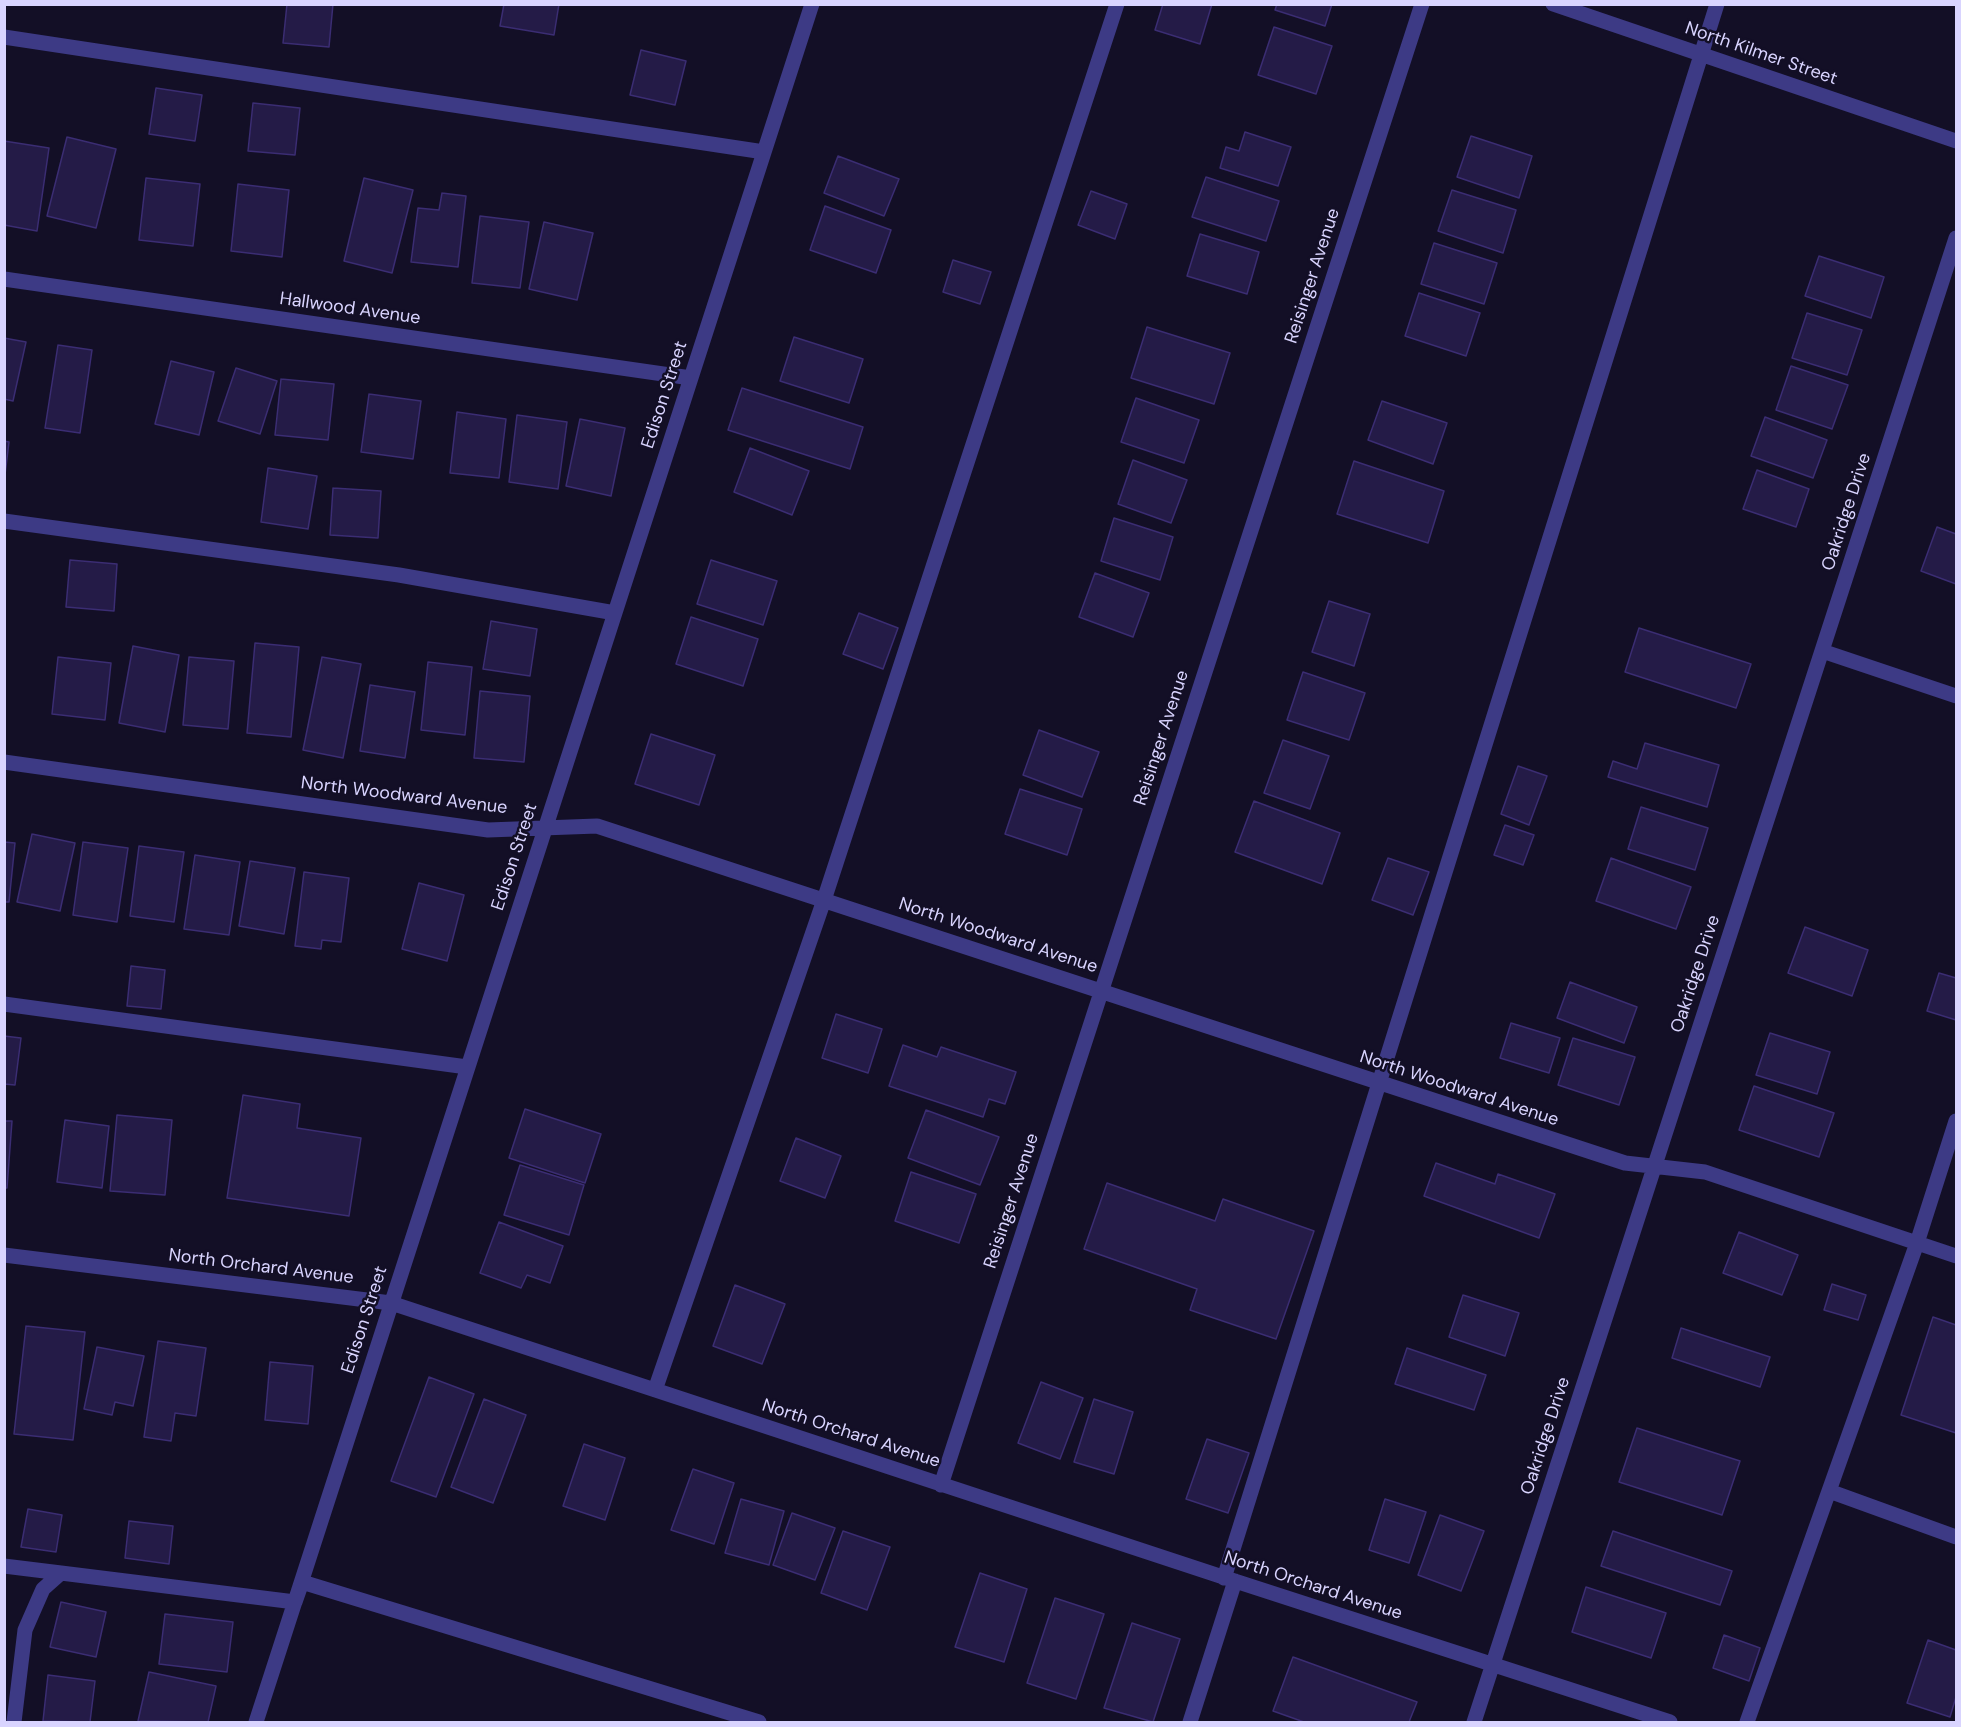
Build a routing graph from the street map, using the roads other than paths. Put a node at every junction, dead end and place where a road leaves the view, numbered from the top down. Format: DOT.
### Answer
graph roads {
  1 [pos="812,4"];
  2 [pos="1117,4"];
  3 [pos="1422,4"];
  4 [pos="1553,4"];
  5 [pos="1717,4"];
  6 [pos="4,37"];
  7 [pos="1701,54"];
  8 [pos="1956,141"];
  9 [pos="764,152"];
  10 [pos="1956,238"];
  11 [pos="4,279"];
  12 [pos="691,378"];
  13 [pos="4,521"];
  14 [pos="615,613"];
  15 [pos="1822,651"];
  16 [pos="1956,696"];
  17 [pos="4,762"];
  18 [pos="545,827"];
  19 [pos="824,900"];
  20 [pos="1100,991"];
  21 [pos="4,1004"];
  22 [pos="468,1067"];
  23 [pos="1380,1084"];
  24 [pos="1956,1121"];
  25 [pos="1654,1166"];
  26 [pos="1917,1243"];
  27 [pos="4,1255"];
  28 [pos="1956,1256"];
  29 [pos="391,1303"];
  30 [pos="656,1390"];
  31 [pos="941,1485"];
  32 [pos="1829,1491"];
  33 [pos="1956,1537"];
  34 [pos="4,1566"];
  35 [pos="61,1573"];
  36 [pos="1230,1579"];
  37 [pos="295,1602"];
  38 [pos="1493,1665"];
  39 [pos="14,1722"];
  40 [pos="256,1722"];
  41 [pos="759,1722"];
  42 [pos="1190,1722"];
  43 [pos="1474,1722"];
  44 [pos="1670,1722"];
  45 [pos="1747,1722"];
  1 -- 9 [label="street, Edison Street"];
  2 -- 19 [label="street"];
  3 -- 20 [label="street, Reisinger Avenue"];
  4 -- 7 [label="street, North Kilmer Street"];
  5 -- 7 [label="street"];
  6 -- 9 [label="street"];
  7 -- 8 [label="street, North Kilmer Street"];
  7 -- 23 [label="street"];
  9 -- 12 [label="street, Edison Street"];
  10 -- 15 [label="street, Oakridge Drive"];
  11 -- 12 [label="street, Hallwood Avenue"];
  12 -- 14 [label="street, Edison Street"];
  13 -- 14 [label="street"];
  14 -- 18 [label="street, Edison Street"];
  15 -- 16 [label="street"];
  15 -- 25 [label="street, Oakridge Drive"];
  17 -- 18 [label="street, North Woodward Avenue"];
  18 -- 19 [label="street, North Woodward Avenue"];
  18 -- 22 [label="street, Edison Street"];
  19 -- 20 [label="street, North Woodward Avenue"];
  19 -- 30 [label="street"];
  20 -- 23 [label="street, North Woodward Avenue"];
  20 -- 31 [label="street, Reisinger Avenue"];
  21 -- 22 [label="street"];
  22 -- 29 [label="street, Edison Street"];
  23 -- 25 [label="street, North Woodward Avenue"];
  23 -- 36 [label="street"];
  24 -- 26 [label="street"];
  25 -- 26 [label="street, North Woodward Avenue"];
  25 -- 38 [label="street, Oakridge Drive"];
  26 -- 28 [label="street, North Woodward Avenue"];
  26 -- 32 [label="street"];
  27 -- 29 [label="street, North Orchard Avenue"];
  29 -- 30 [label="street, North Orchard Avenue"];
  29 -- 37 [label="street, Edison Street"];
  30 -- 31 [label="street, North Orchard Avenue"];
  31 -- 36 [label="street, North Orchard Avenue"];
  32 -- 33 [label="street"];
  32 -- 45 [label="street"];
  34 -- 35 [label="street"];
  35 -- 37 [label="street"];
  35 -- 39 [label="street"];
  36 -- 38 [label="street, North Orchard Avenue"];
  36 -- 42 [label="street"];
  37 -- 40 [label="street, Edison Street"];
  37 -- 41 [label="street"];
  38 -- 43 [label="street, Oakridge Drive"];
  38 -- 44 [label="street, North Orchard Avenue"];
}
